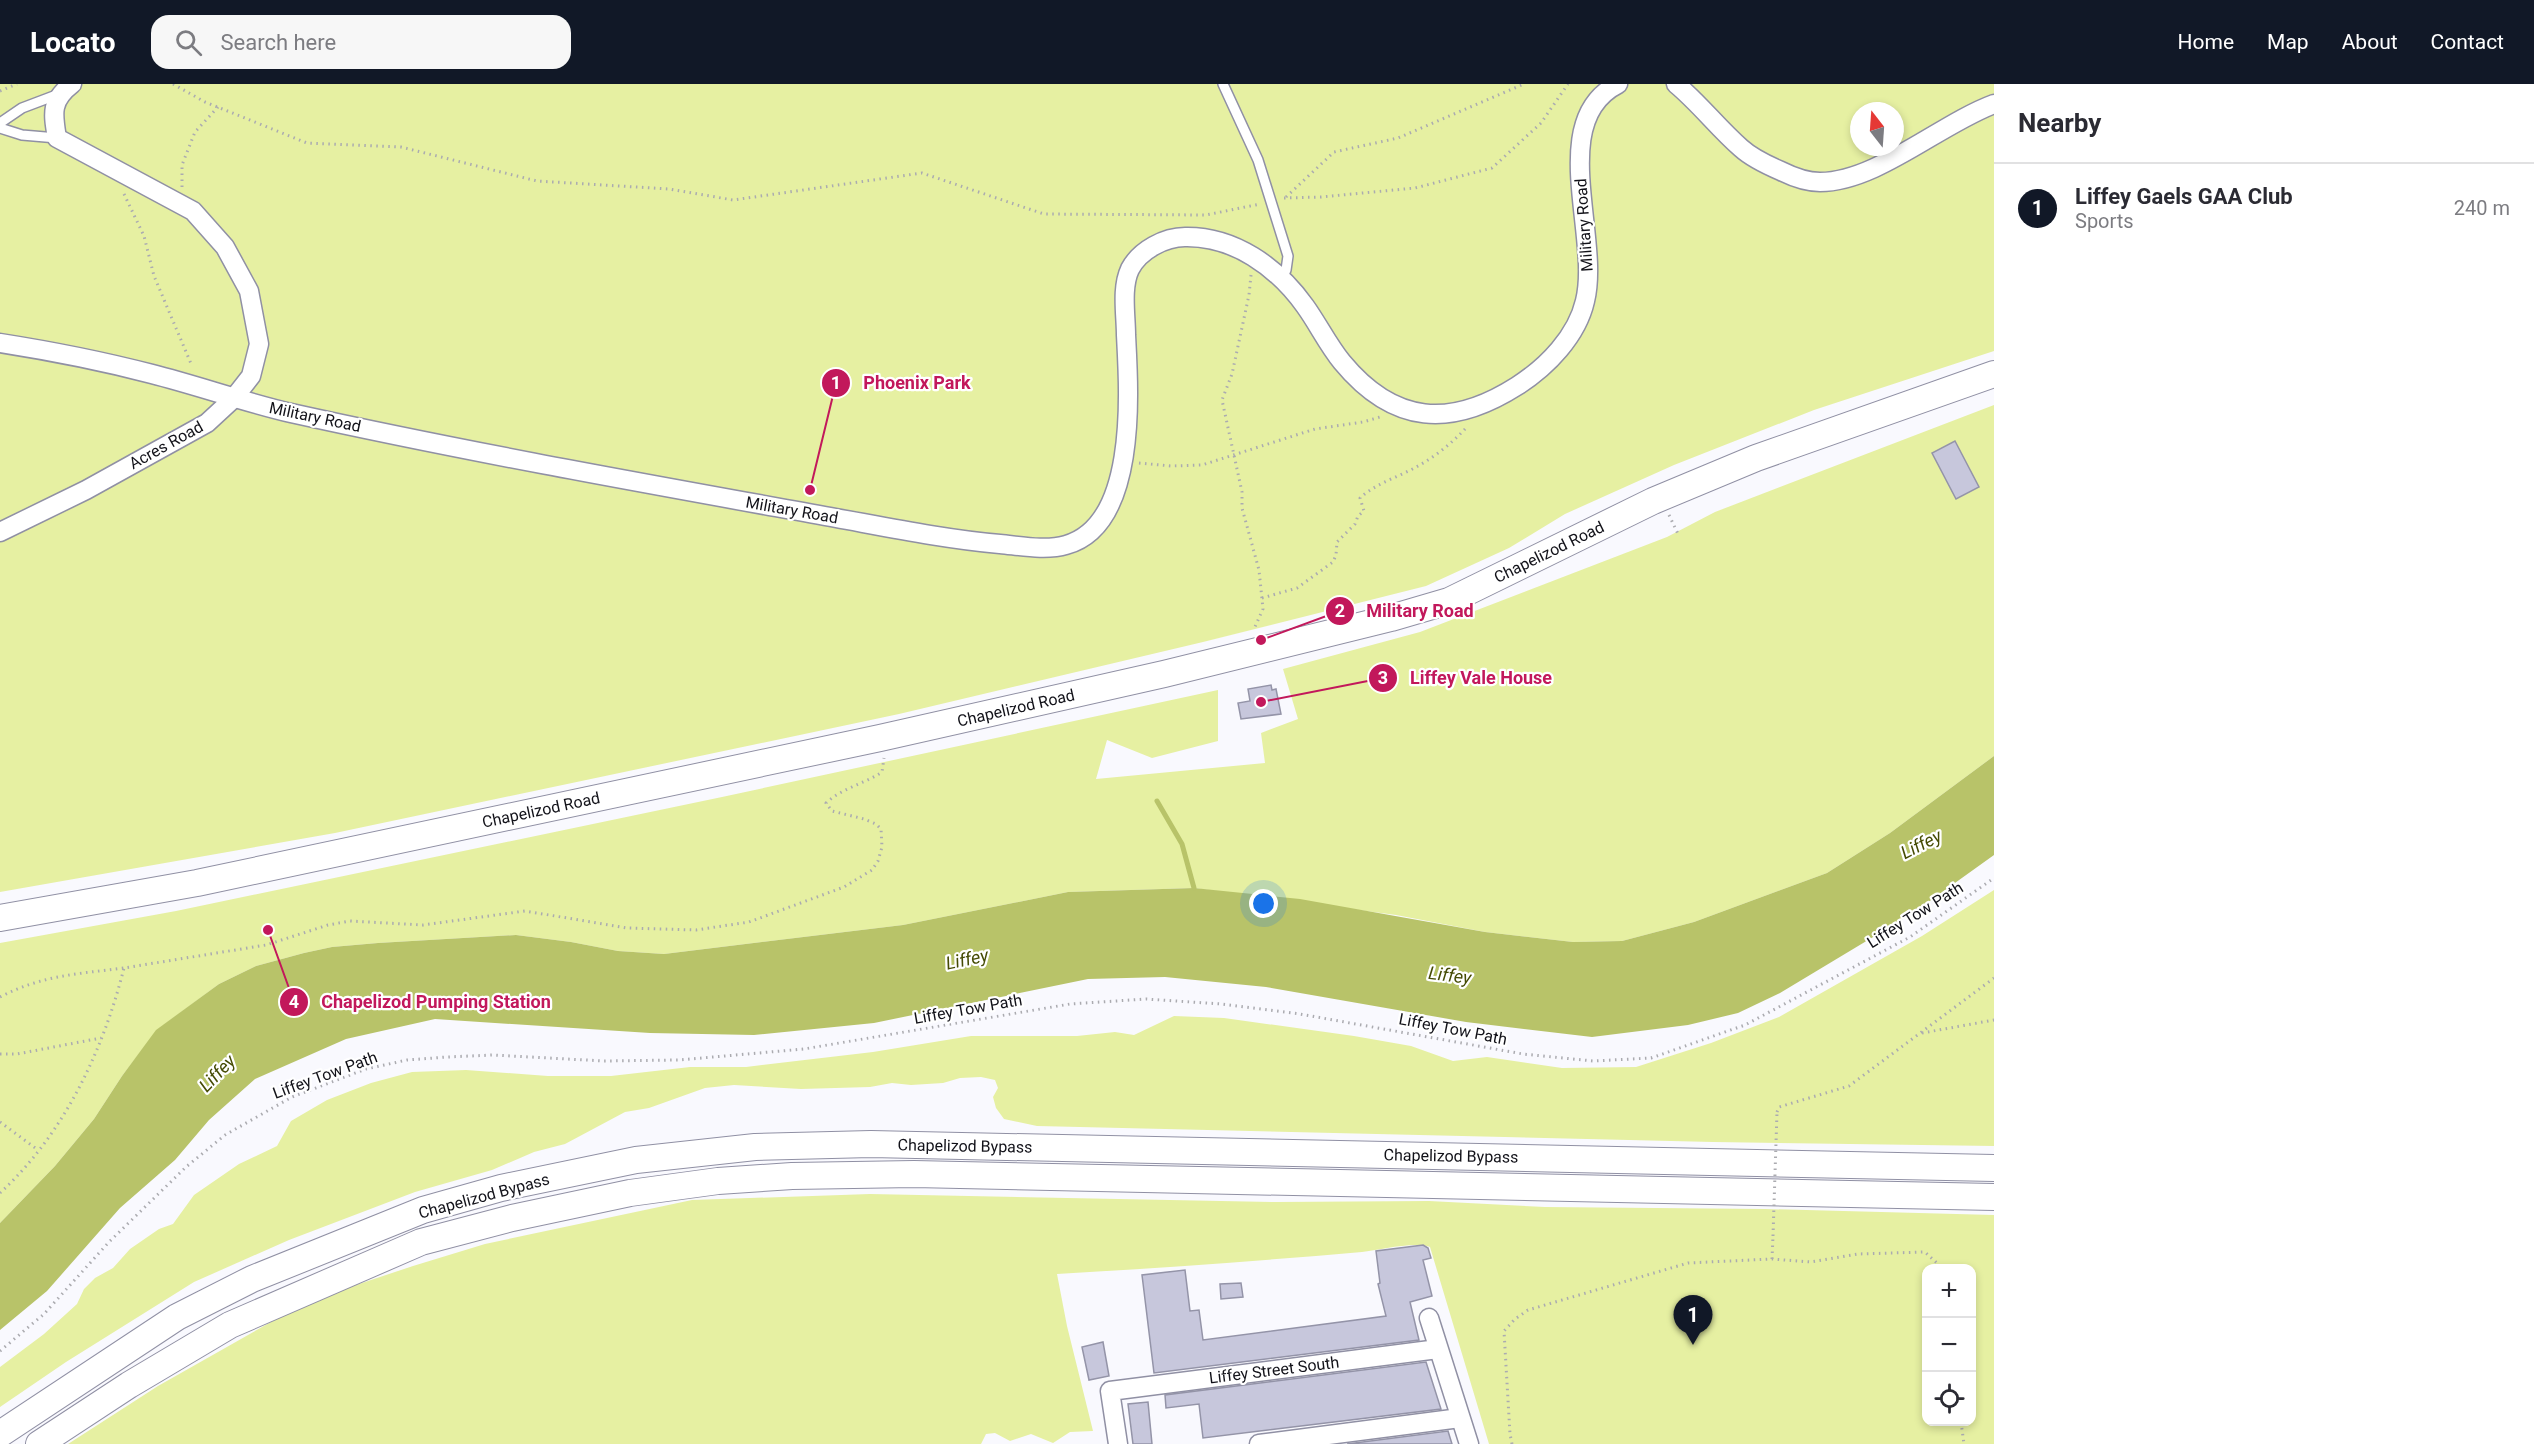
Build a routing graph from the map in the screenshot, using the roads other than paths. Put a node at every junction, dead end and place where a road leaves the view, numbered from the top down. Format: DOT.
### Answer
graph roads {
  1 [pos="1223,84"];
  2 [pos="1618,84"];
  3 [pos="1676,84"];
  4 [pos="66,89"];
  5 [pos="1994,104"];
  6 [pos="0,123"];
  7 [pos="0,128"];
  8 [pos="57,138"];
  9 [pos="1282,279"];
  10 [pos="0,343"];
  11 [pos="1994,374"];
  12 [pos="233,399"];
  13 [pos="0,532"];
  14 [pos="0,918"];
  15 [pos="1994,1168"];
  16 [pos="1994,1197"];
  17 [pos="1430,1318"];
  18 [pos="1438,1348"];
  19 [pos="1460,1418"];
  20 [pos="0,1434"];
  21 [pos="39,1444"];
  22 [pos="1118,1444"];
  23 [pos="1259,1444"];
  24 [pos="1468,1444"];
  1 -- 9 [label="lane"];
  2 -- 9 [label="street, Military Road"];
  3 -- 5 [label="street"];
  4 -- 6 [label="lane"];
  4 -- 8 [label="street"];
  7 -- 8 [label="lane"];
  8 -- 12 [label="street, Acres Road"];
  9 -- 12 [label="street, Military Road"];
  10 -- 12 [label="street, Military Road"];
  11 -- 14 [label="main road, Chapelizod Road"];
  12 -- 13 [label="street, Acres Road"];
  15 -- 20 [label="main road, Chapelizod Bypass"];
  16 -- 21 [label="main road, Chapelizod Bypass"];
  17 -- 18 [label="street"];
  18 -- 19 [label="street"];
  18 -- 22 [label="street, Liffey Street South"];
  19 -- 23 [label="street"];
  19 -- 24 [label="street"];
}
